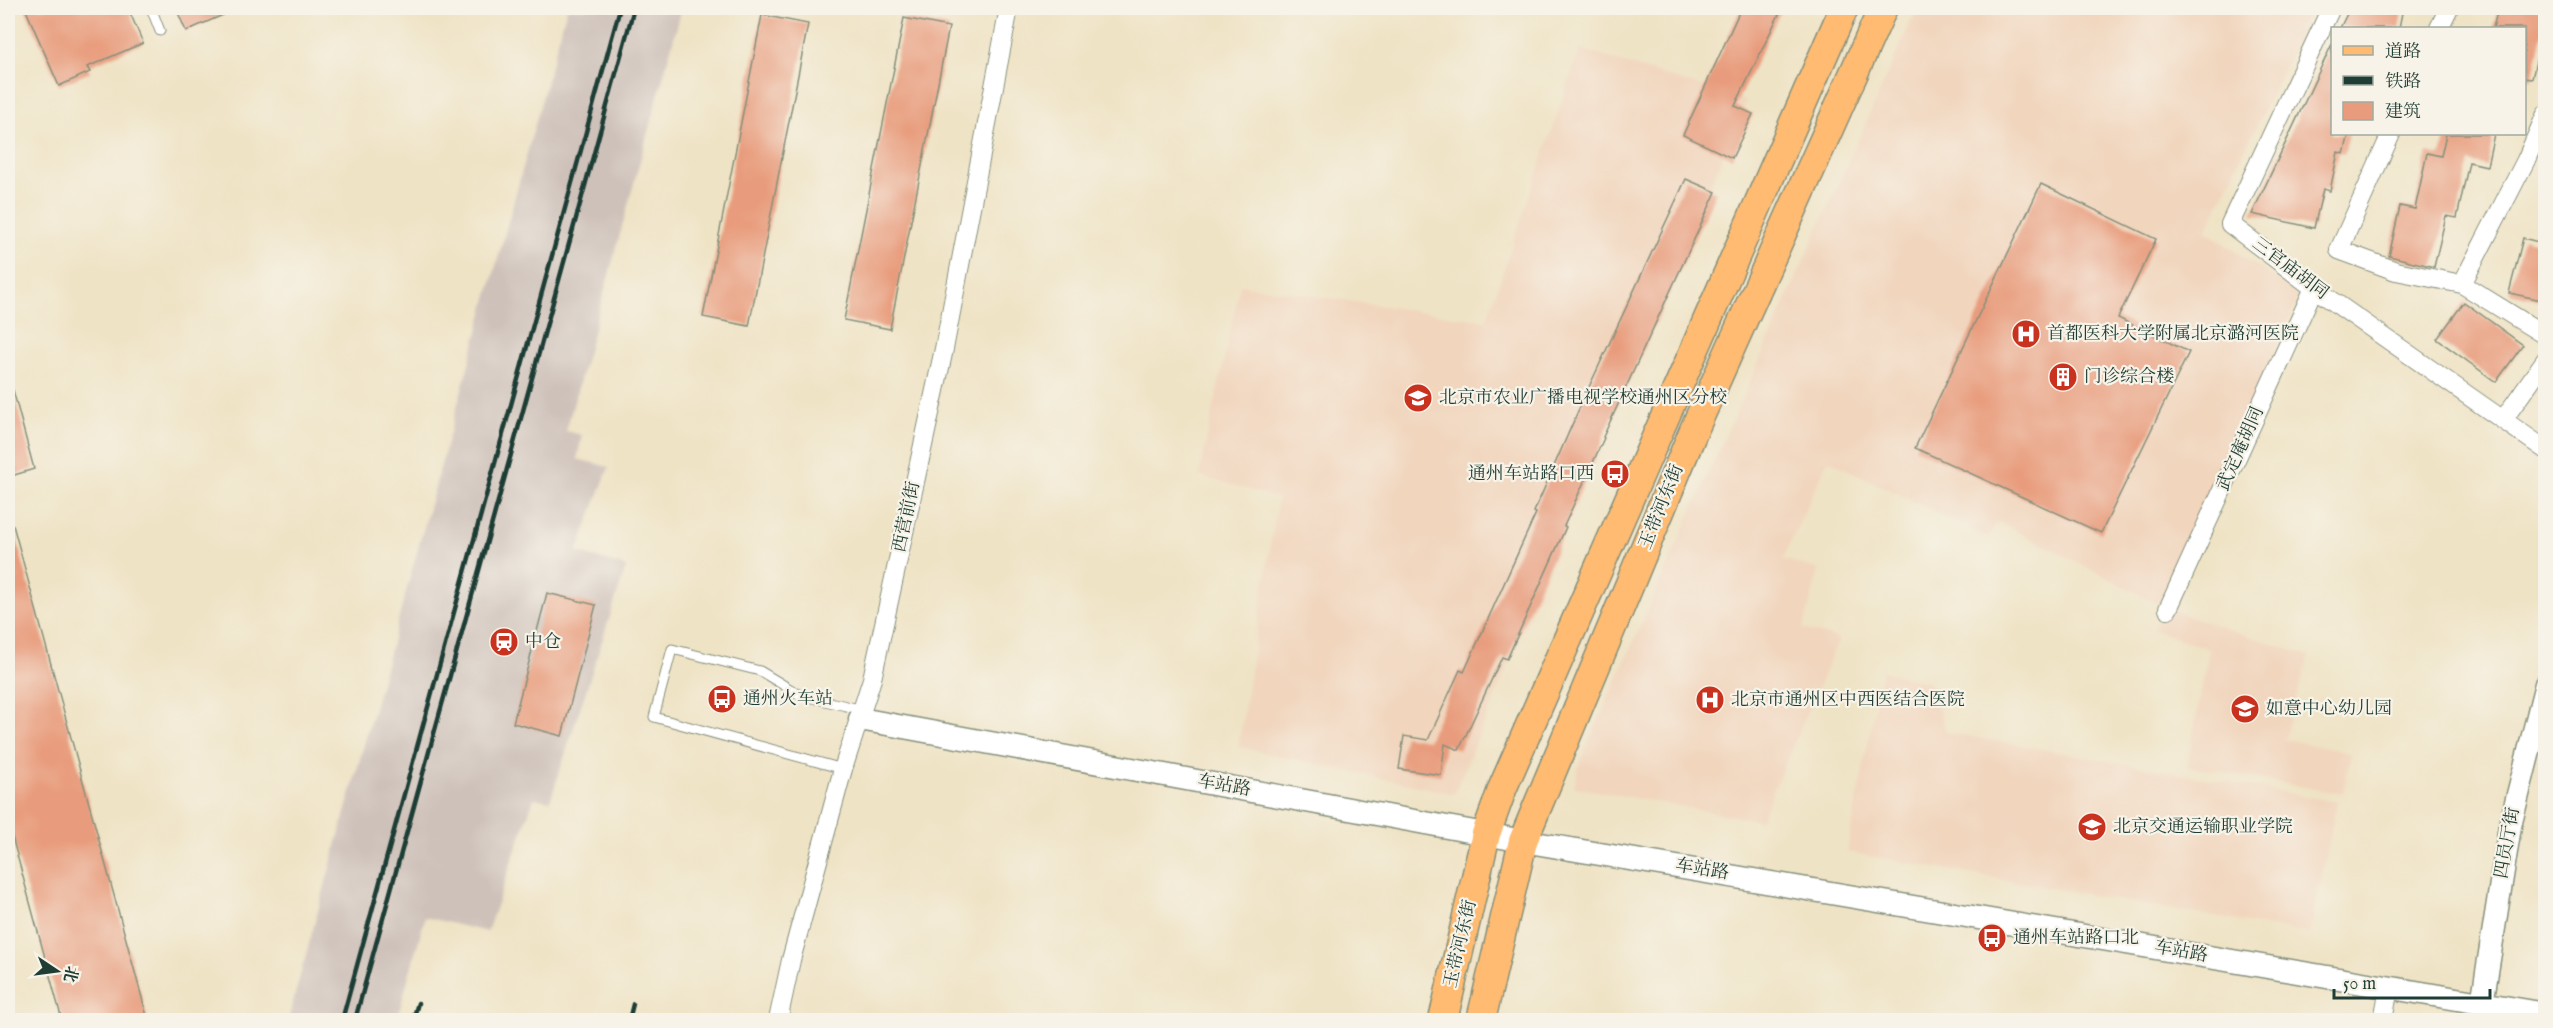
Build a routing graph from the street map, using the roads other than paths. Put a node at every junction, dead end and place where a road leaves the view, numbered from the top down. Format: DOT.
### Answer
graph roads {
  1 [pos="151,8"];
  2 [pos="1009,8"];
  3 [pos="1844,8"];
  4 [pos="1883,8"];
  5 [pos="2331,8"];
  6 [pos="2449,8"];
  7 [pos="2440,27"];
  8 [pos="160,31"];
  9 [pos="2546,114"];
  10 [pos="2391,135"];
  11 [pos="2462,284"];
  12 [pos="2314,288"];
  13 [pos="2546,336"];
  14 [pos="2546,359"];
  15 [pos="2502,420"];
  16 [pos="2546,450"];
  17 [pos="2168,609"];
  18 [pos="2546,684"];
  19 [pos="2541,713"];
  20 [pos="862,715"];
  21 [pos="843,769"];
  22 [pos="1486,834"];
  23 [pos="1523,841"];
  24 [pos="2389,988"];
  25 [pos="2482,1004"];
  26 [pos="2546,1014"];
  27 [pos="778,1020"];
  28 [pos="1443,1020"];
  29 [pos="1481,1020"];
  30 [pos="2383,1020"];
  1 -- 8 [label="lane"];
  2 -- 20 [label="street, 西营前街"];
  3 -- 22 [label="main road, 玉带河东街"];
  4 -- 23 [label="main road, 玉带河东街"];
  5 -- 12 [label="street, 三官庙胡同"];
  6 -- 7 [label="street"];
  9 -- 11 [label="street"];
  10 -- 11 [label="street"];
  11 -- 13 [label="street"];
  12 -- 15 [label="street, 三官庙胡同"];
  12 -- 17 [label="street, 武定庵胡同"];
  14 -- 15 [label="street"];
  15 -- 16 [label="street, 三官庙胡同"];
  18 -- 19 [label="street, 四员厅街"];
  19 -- 25 [label="street, 四员厅街"];
  20 -- 21 [label="street, 西营前街"];
  20 -- 21 [label="lane"];
  20 -- 22 [label="street, 车站路"];
  21 -- 27 [label="street, 西营前街"];
  22 -- 23 [label="street, 车站路"];
  22 -- 28 [label="main road, 玉带河东街"];
  23 -- 24 [label="street, 车站路"];
  23 -- 29 [label="main road, 玉带河东街"];
  24 -- 25 [label="street, 车站路"];
  24 -- 30 [label="street"];
  25 -- 26 [label="street, 车站路"];
}
